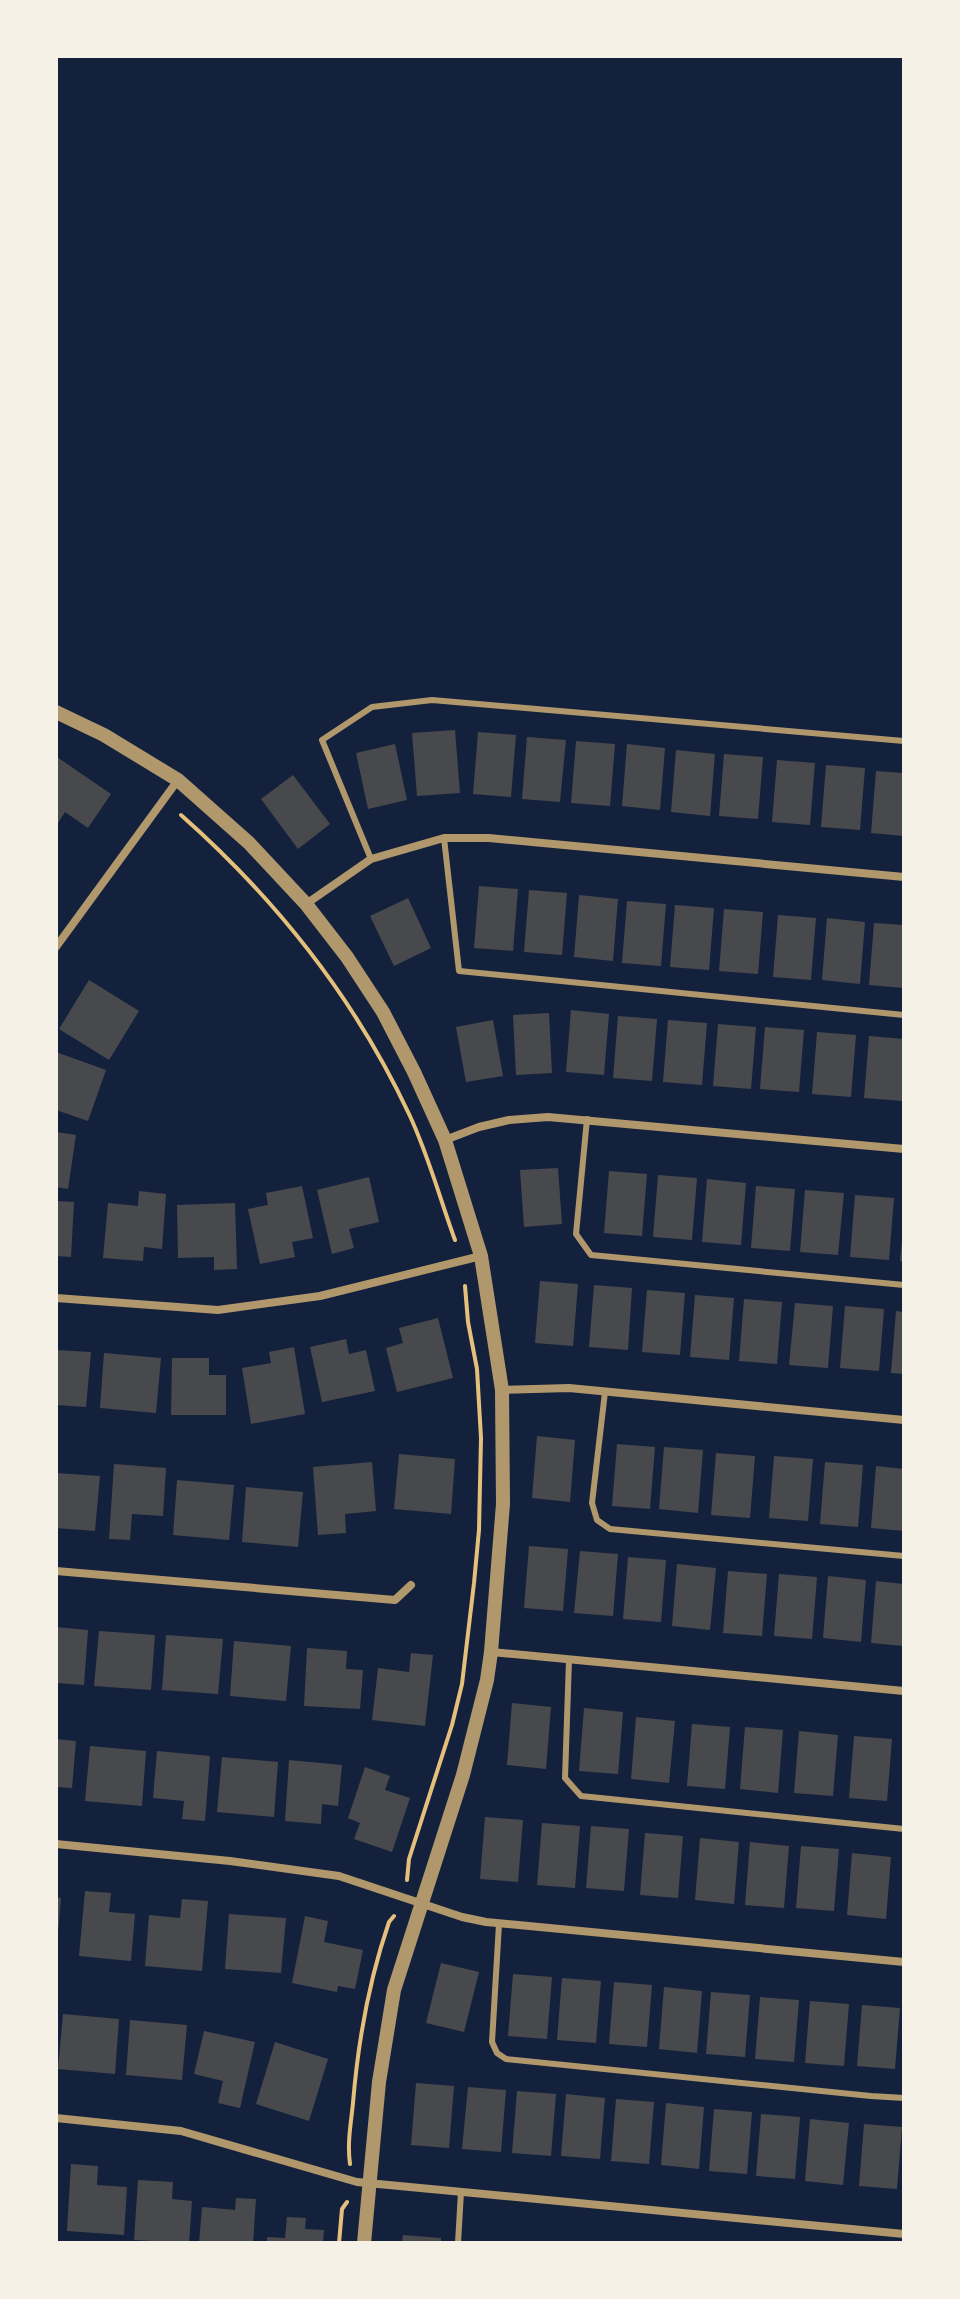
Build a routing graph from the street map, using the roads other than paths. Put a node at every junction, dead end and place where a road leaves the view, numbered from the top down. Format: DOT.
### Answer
graph roads {
  1 [pos="56,712"];
  2 [pos="904,741"];
  3 [pos="178,780"];
  4 [pos="444,838"];
  5 [pos="371,859"];
  6 [pos="904,877"];
  7 [pos="306,904"];
  8 [pos="56,947"];
  9 [pos="904,1015"];
  10 [pos="587,1119"];
  11 [pos="445,1140"];
  12 [pos="904,1149"];
  13 [pos="481,1256"];
  14 [pos="904,1285"];
  15 [pos="56,1298"];
  16 [pos="502,1390"];
  17 [pos="605,1392"];
  18 [pos="904,1420"];
  19 [pos="904,1556"];
  20 [pos="56,1571"];
  21 [pos="411,1585"];
  22 [pos="491,1652"];
  23 [pos="569,1660"];
  24 [pos="904,1691"];
  25 [pos="904,1829"];
  26 [pos="56,1844"];
  27 [pos="420,1903"];
  28 [pos="499,1924"];
  29 [pos="904,1962"];
  30 [pos="904,2098"];
  31 [pos="56,2118"];
  32 [pos="370,2183"];
  33 [pos="461,2192"];
  34 [pos="904,2234"];
  35 [pos="364,2243"];
  36 [pos="458,2243"];
  1 -- 3 [label="street"];
  2 -- 5 [label="lane"];
  3 -- 7 [label="street"];
  3 -- 8 [label="street"];
  4 -- 5 [label="street"];
  4 -- 6 [label="street"];
  4 -- 9 [label="lane"];
  5 -- 7 [label="street"];
  7 -- 11 [label="street"];
  10 -- 11 [label="street"];
  10 -- 12 [label="street"];
  10 -- 14 [label="lane"];
  11 -- 13 [label="street"];
  13 -- 15 [label="street"];
  13 -- 16 [label="street"];
  16 -- 17 [label="street"];
  16 -- 22 [label="street"];
  17 -- 18 [label="street"];
  17 -- 19 [label="lane"];
  20 -- 21 [label="street"];
  22 -- 23 [label="street"];
  22 -- 27 [label="street"];
  23 -- 24 [label="street"];
  23 -- 25 [label="lane"];
  26 -- 27 [label="street"];
  27 -- 28 [label="street"];
  27 -- 32 [label="street"];
  28 -- 29 [label="street"];
  28 -- 30 [label="lane"];
  31 -- 32 [label="street"];
  32 -- 33 [label="street"];
  32 -- 35 [label="street"];
  33 -- 34 [label="street"];
  33 -- 36 [label="lane"];
}
